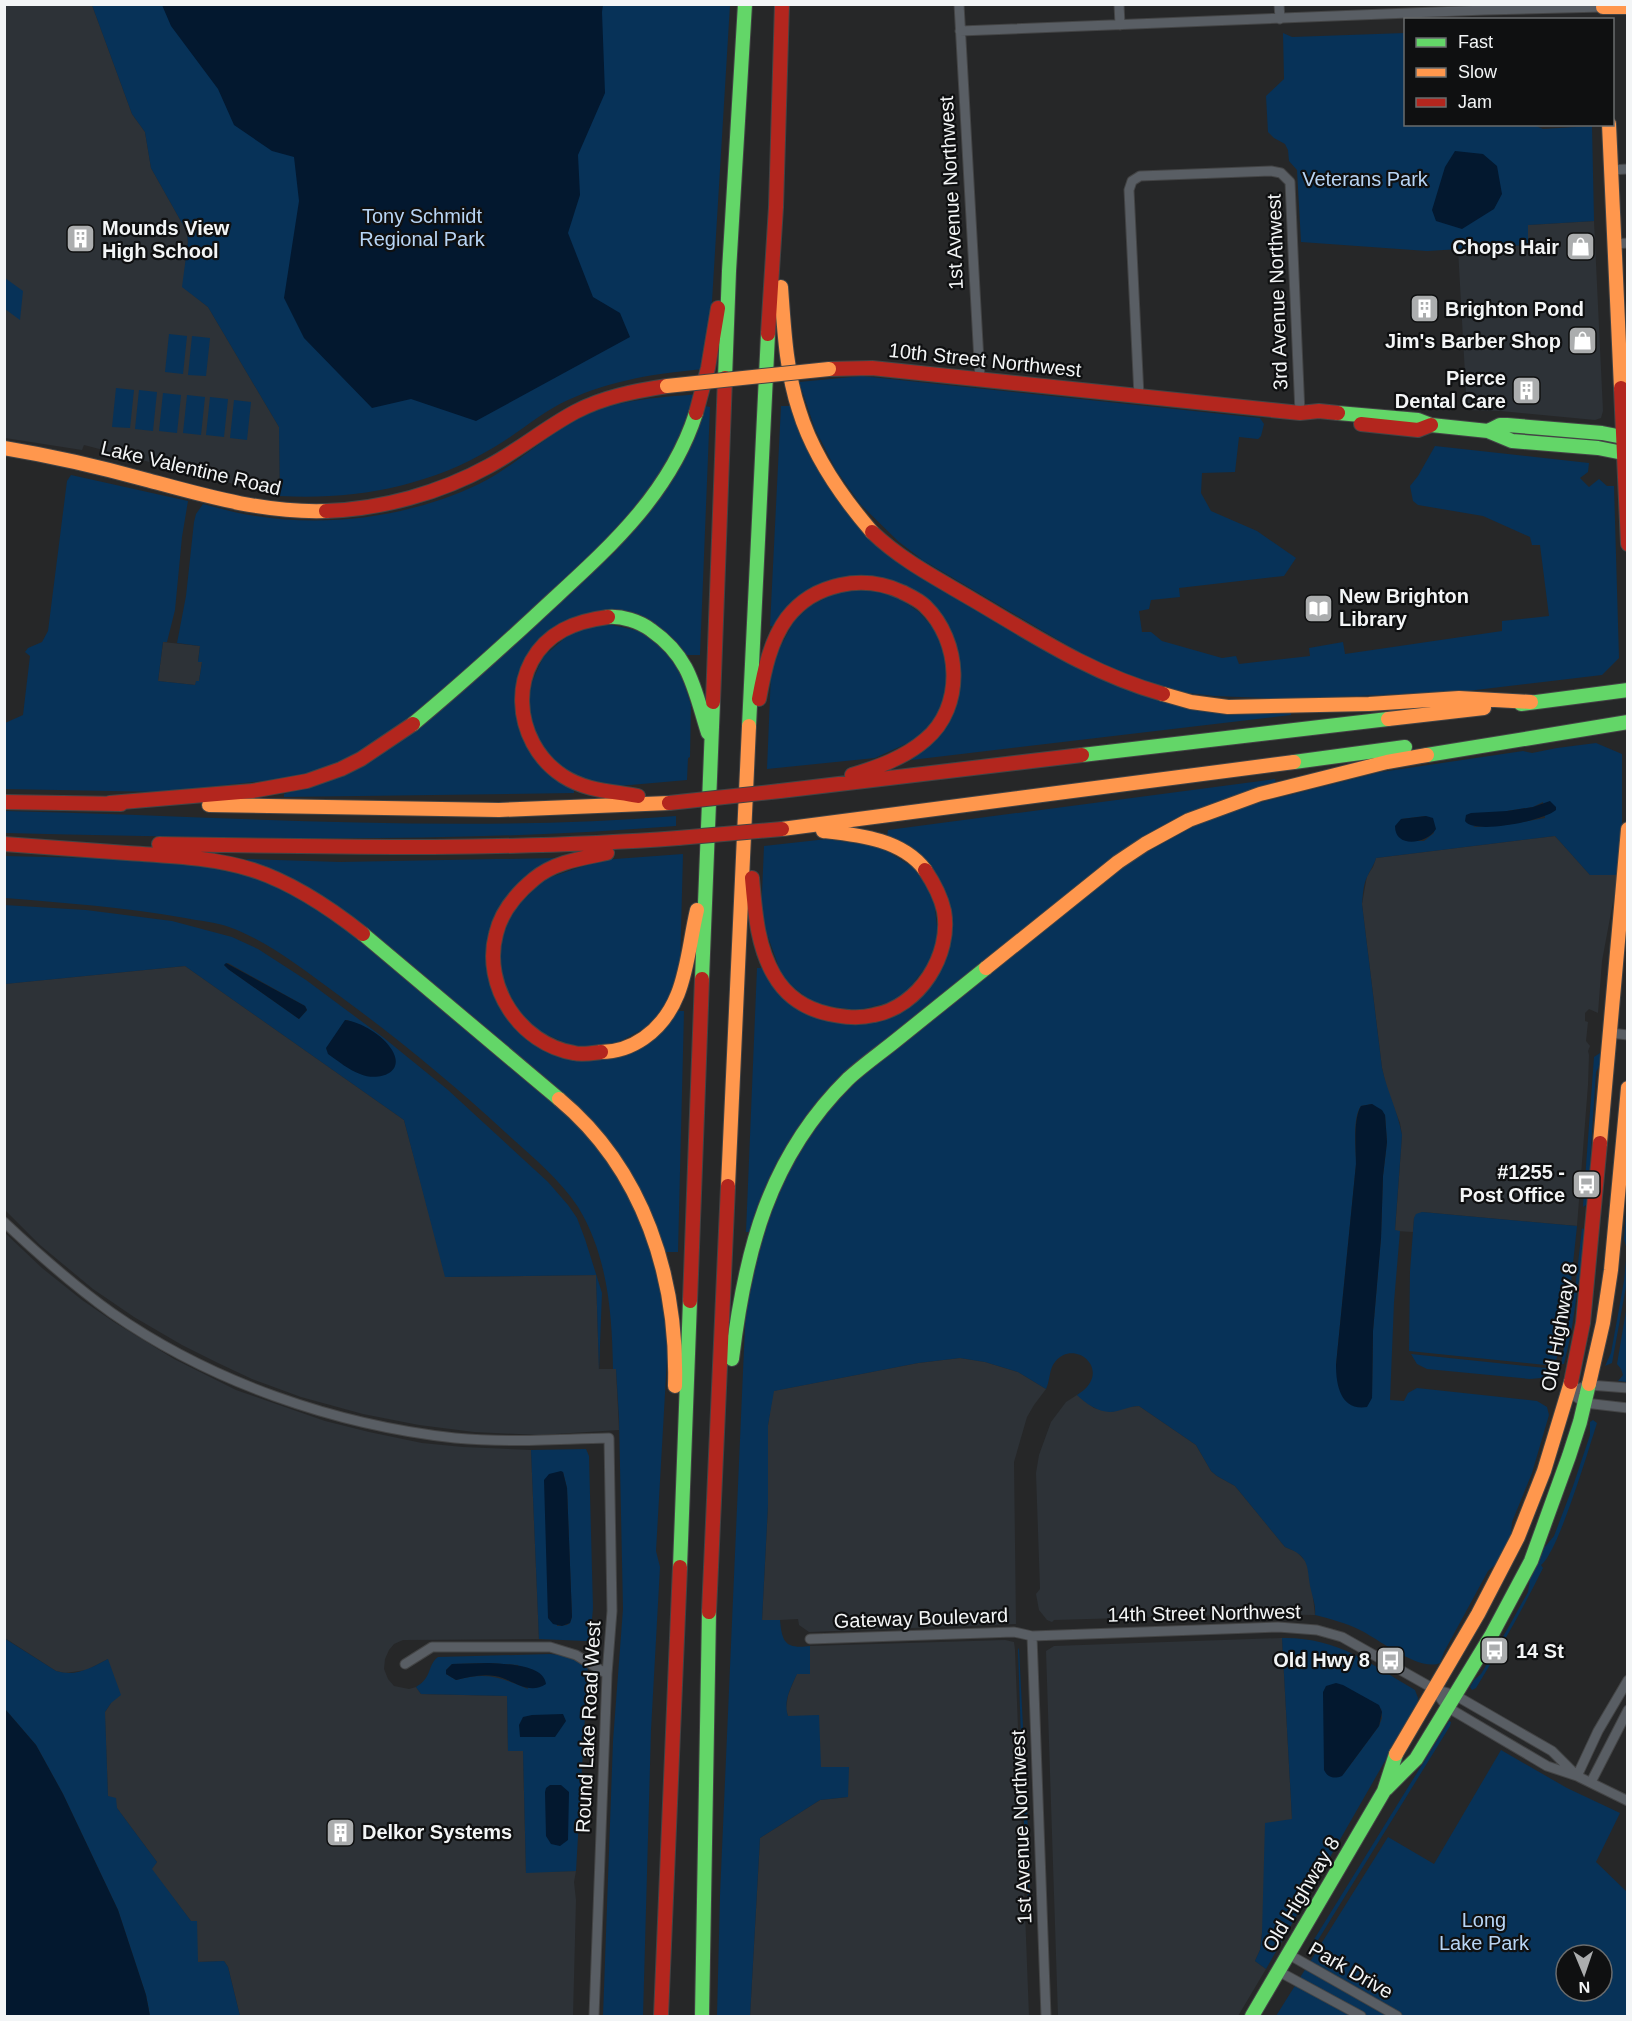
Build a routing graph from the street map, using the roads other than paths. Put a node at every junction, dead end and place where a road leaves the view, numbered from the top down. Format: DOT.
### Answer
graph roads {
  1 [pos="745,4"];
  2 [pos="782,4"];
  3 [pos="959,4"];
  4 [pos="1119,4"];
  5 [pos="1280,4"];
  6 [pos="1628,7"];
  7 [pos="1440,9"];
  8 [pos="1603,10"];
  9 [pos="1280,19"];
  10 [pos="1120,24"];
  11 [pos="960,31"];
  12 [pos="1609,126"];
  13 [pos="778,135"];
  14 [pos="1628,169"];
  15 [pos="1611,170"];
  16 [pos="1621,244"];
  17 [pos="729,272"];
  18 [pos="980,379"];
  19 [pos="667,386"];
  20 [pos="1139,396"];
  21 [pos="1300,413"];
  22 [pos="1488,431"];
  23 [pos="1625,437"];
  24 [pos="4,448"];
  25 [pos="1626,454"];
  26 [pos="1628,544"];
  27 [pos="1628,690"];
  28 [pos="1531,702"];
  29 [pos="1628,721"];
  30 [pos="711,742"];
  31 [pos="747,775"];
  32 [pos="815,787"];
  33 [pos="4,802"];
  34 [pos="110,803"];
  35 [pos="669,803"];
  36 [pos="745,817"];
  37 [pos="803,828"];
  38 [pos="1628,829"];
  39 [pos="649,840"];
  40 [pos="4,843"];
  41 [pos="706,870"];
  42 [pos="1610,1033"];
  43 [pos="1628,1035"];
  44 [pos="1628,1088"];
  45 [pos="4,1222"];
  46 [pos="1589,1385"];
  47 [pos="1628,1388"];
  48 [pos="1569,1392"];
  49 [pos="1585,1403"];
  50 [pos="1628,1408"];
  51 [pos="712,1543"];
  52 [pos="677,1626"];
  53 [pos="1032,1636"];
  54 [pos="810,1639"];
  55 [pos="405,1664"];
  56 [pos="607,1674"];
  57 [pos="1628,1680"];
  58 [pos="1434,1689"];
  59 [pos="1455,1695"];
  60 [pos="1447,1707"];
  61 [pos="1628,1710"];
  62 [pos="1512,1728"];
  63 [pos="1503,1739"];
  64 [pos="1577,1776"];
  65 [pos="1591,1782"];
  66 [pos="1384,1791"];
  67 [pos="1628,1802"];
  68 [pos="1287,1954"];
  69 [pos="1278,1971"];
  70 [pos="1368,2000"];
  71 [pos="594,2016"];
  72 [pos="661,2016"];
  73 [pos="702,2016"];
  74 [pos="1046,2016"];
  75 [pos="1252,2016"];
  76 [pos="1360,2016"];
  77 [pos="1396,2016"];
  1 -- 17 [label="main road"];
  2 -- 13 [label="main road"];
  3 -- 11 [label="street, 1st Avenue Northwest"];
  4 -- 10 [label="street"];
  5 -- 9 [label="street"];
  6 -- 8 [label="main road"];
  7 -- 8 [label="street"];
  7 -- 9 [label="street"];
  9 -- 10 [label="street"];
  10 -- 11 [label="street"];
  11 -- 18 [label="street, 1st Avenue Northwest"];
  12 -- 15 [label="main road"];
  13 -- 28 [label="main road"];
  13 -- 31 [label="main road"];
  14 -- 15 [label="street"];
  15 -- 16 [label="main road"];
  16 -- 23 [label="main road"];
  17 -- 30 [label="main road"];
  17 -- 34 [label="main road"];
  18 -- 19 [label="main road, 10th Street Northwest, bridge"];
  18 -- 20 [label="main road, 10th Street Northwest"];
  19 -- 24 [label="main road, Lake Valentine Road"];
  20 -- 21 [label="main road, 10th Street Northwest"];
  20 -- 21 [label="street, 3rd Avenue Northwest"];
  21 -- 22 [label="main road, 10th Street Northwest"];
  22 -- 23 [label="main road, 10th Street Northwest"];
  22 -- 25 [label="main road, 10th Street Northwest"];
  23 -- 25 [label="main road"];
  25 -- 26 [label="main road"];
  27 -- 28 [label="main road"];
  28 -- 32 [label="main road"];
  29 -- 37 [label="main road"];
  29 -- 51 [label="main road"];
  30 -- 35 [label="main road"];
  30 -- 41 [label="main road"];
  31 -- 32 [label="main road"];
  31 -- 36 [label="main road"];
  32 -- 35 [label="main road, bridge"];
  33 -- 34 [label="main road"];
  34 -- 35 [label="main road"];
  36 -- 37 [label="main road"];
  36 -- 51 [label="main road"];
  37 -- 39 [label="main road, bridge"];
  38 -- 42 [label="main road, Old Highway 8"];
  39 -- 40 [label="main road"];
  39 -- 41 [label="main road"];
  40 -- 52 [label="main road"];
  41 -- 52 [label="main road"];
  42 -- 43 [label="street"];
  42 -- 48 [label="main road, Old Highway 8"];
  44 -- 46 [label="main road, Old Highway 8"];
  45 -- 56 [label="street, Round Lake Road West"];
  46 -- 47 [label="street"];
  46 -- 48 [label="street"];
  46 -- 49 [label="main road, Old Highway 8"];
  48 -- 49 [label="street"];
  48 -- 58 [label="main road, Old Highway 8"];
  49 -- 50 [label="street"];
  49 -- 59 [label="main road, Old Highway 8"];
  51 -- 73 [label="main road"];
  52 -- 72 [label="main road"];
  53 -- 54 [label="street, Gateway Boulevard"];
  53 -- 58 [label="street, 14th Street Northwest"];
  53 -- 74 [label="street, 1st Avenue Northwest"];
  55 -- 56 [label="street"];
  56 -- 71 [label="street, Round Lake Road West"];
  57 -- 64 [label="street"];
  58 -- 59 [label="street, 14th Street Northwest"];
  58 -- 60 [label="street, 14th Street Northwest"];
  58 -- 66 [label="main road, Old Highway 8"];
  59 -- 60 [label="main road, Old Highway 8"];
  59 -- 62 [label="street, 14th Street Northwest"];
  60 -- 63 [label="street, 14th Street Northwest"];
  60 -- 66 [label="main road, Old Highway 8"];
  61 -- 65 [label="street"];
  62 -- 63 [label="street"];
  62 -- 64 [label="street, 14th Street Northwest"];
  63 -- 64 [label="street, 14th Street Northwest"];
  64 -- 65 [label="street, 14th Street Northwest"];
  65 -- 67 [label="street, 14th Street Northwest"];
  66 -- 68 [label="main road, Old Highway 8"];
  68 -- 69 [label="main road, Old Highway 8"];
  68 -- 70 [label="street, Park Drive"];
  69 -- 75 [label="main road, Old Highway 8"];
  69 -- 76 [label="street, Park Drive"];
  70 -- 76 [label="street"];
  70 -- 77 [label="street, Park Drive"];
}
